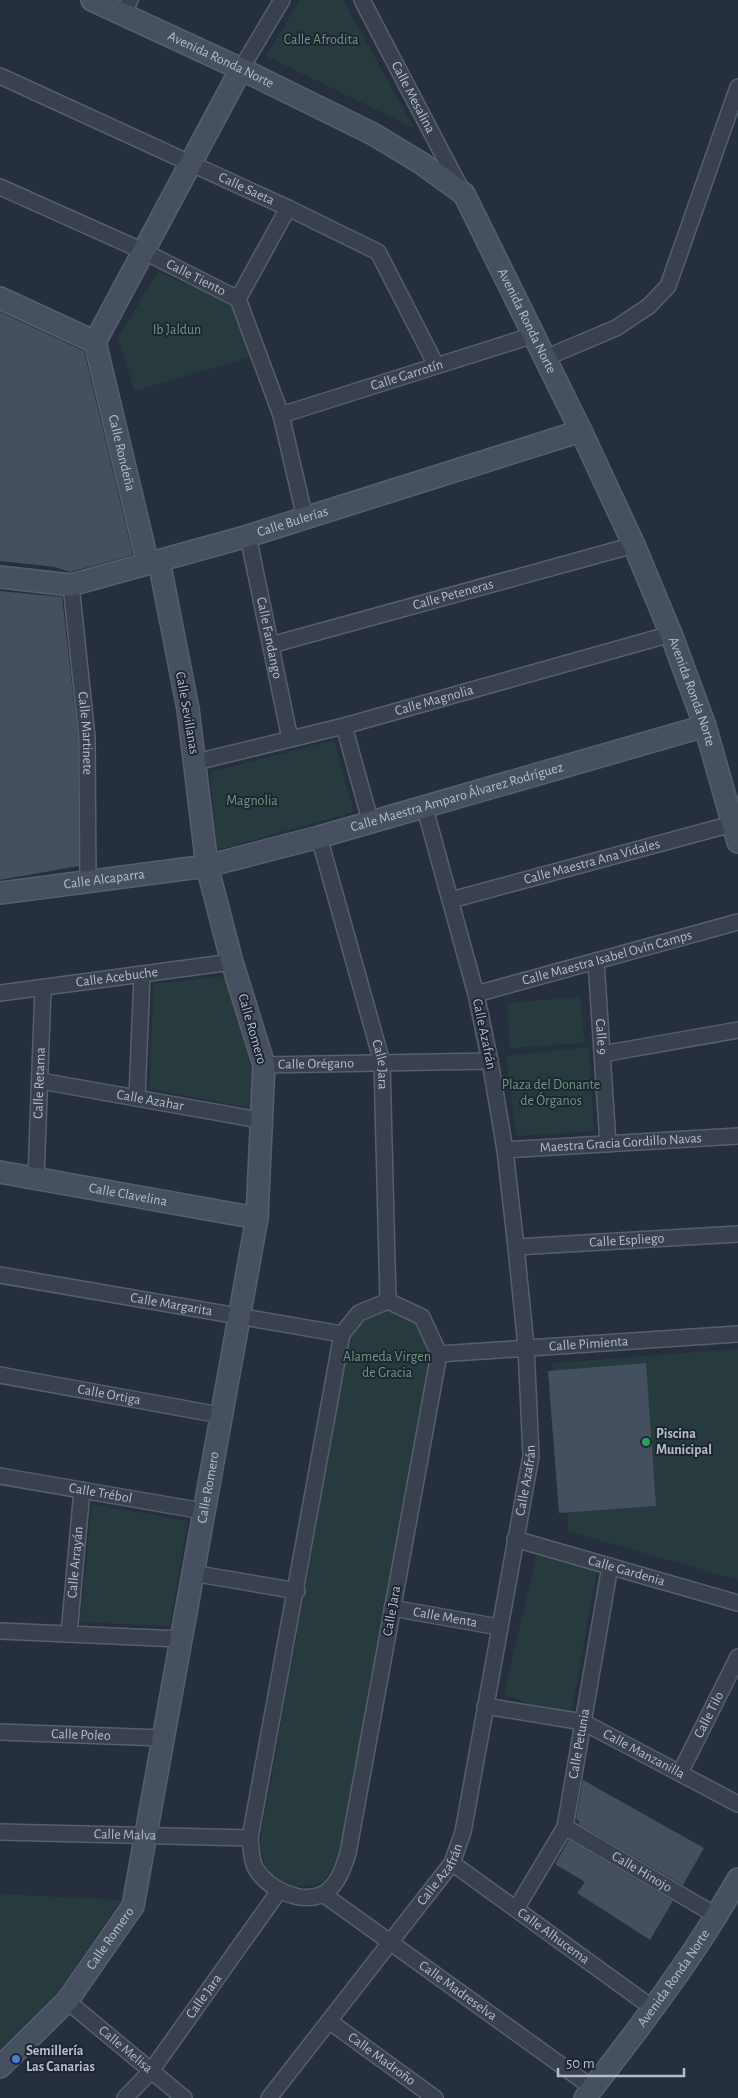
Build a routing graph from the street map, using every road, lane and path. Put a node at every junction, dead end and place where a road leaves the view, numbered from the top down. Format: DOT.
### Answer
graph roads {
  1 [pos="92,0"];
  2 [pos="282,0"];
  3 [pos="362,0"];
  4 [pos="127,7"];
  5 [pos="242,69"];
  6 [pos="0,76"];
  7 [pos="738,87"];
  8 [pos="191,163"];
  9 [pos="0,187"];
  10 [pos="464,194"];
  11 [pos="288,208"];
  12 [pos="143,251"];
  13 [pos="0,298"];
  14 [pos="238,299"];
  15 [pos="534,335"];
  16 [pos="95,342"];
  17 [pos="545,358"];
  18 [pos="436,365"];
  19 [pos="281,414"];
  20 [pos="582,431"];
  21 [pos="305,518"];
  22 [pos="248,536"];
  23 [pos="634,545"];
  24 [pos="154,562"];
  25 [pos="0,577"];
  26 [pos="71,586"];
  27 [pos="671,634"];
  28 [pos="271,645"];
  29 [pos="344,726"];
  30 [pos="705,726"];
  31 [pos="290,739"];
  32 [pos="196,762"];
  33 [pos="424,805"];
  34 [pos="370,820"];
  35 [pos="735,833"];
  36 [pos="318,837"];
  37 [pos="207,866"];
  38 [pos="88,882"];
  39 [pos="0,893"];
  40 [pos="451,900"];
  41 [pos="738,922"];
  42 [pos="596,961"];
  43 [pos="232,962"];
  44 [pos="142,975"];
  45 [pos="43,988"];
  46 [pos="0,993"];
  47 [pos="476,994"];
  48 [pos="738,1030"];
  49 [pos="602,1054"];
  50 [pos="490,1061"];
  51 [pos="382,1062"];
  52 [pos="264,1065"];
  53 [pos="41,1081"];
  54 [pos="137,1098"];
  55 [pos="260,1120"];
  56 [pos="738,1136"];
  57 [pos="608,1144"];
  58 [pos="505,1150"];
  59 [pos="0,1172"];
  60 [pos="36,1178"];
  61 [pos="257,1218"];
  62 [pos="738,1234"];
  63 [pos="516,1247"];
  64 [pos="0,1275"];
  65 [pos="388,1301"];
  66 [pos="237,1318"];
  67 [pos="342,1334"];
  68 [pos="738,1334"];
  69 [pos="526,1346"];
  70 [pos="439,1354"];
  71 [pos="0,1375"];
  72 [pos="220,1415"];
  73 [pos="0,1476"];
  74 [pos="82,1490"];
  75 [pos="203,1511"];
  76 [pos="515,1539"];
  77 [pos="610,1566"];
  78 [pos="192,1573"];
  79 [pos="296,1591"];
  80 [pos="738,1603"];
  81 [pos="392,1608"];
  82 [pos="499,1627"];
  83 [pos="0,1632"];
  84 [pos="68,1634"];
  85 [pos="180,1639"];
  86 [pos="738,1657"];
  87 [pos="485,1706"];
  88 [pos="583,1722"];
  89 [pos="0,1732"];
  90 [pos="162,1738"];
  91 [pos="680,1773"];
  92 [pos="738,1804"];
  93 [pos="565,1827"];
  94 [pos="0,1832"];
  95 [pos="145,1835"];
  96 [pos="250,1838"];
  97 [pos="452,1863"];
  98 [pos="738,1879"];
  99 [pos="280,1891"];
  100 [pos="323,1894"];
  101 [pos="516,1909"];
  102 [pos="717,1916"];
  103 [pos="390,1942"];
  104 [pos="67,2001"];
  105 [pos="654,2009"];
  106 [pos="329,2021"];
  107 [pos="0,2067"];
  108 [pos="151,2071"];
  109 [pos="589,2093"];
  110 [pos="125,2098"];
  111 [pos="184,2098"];
  112 [pos="269,2098"];
  113 [pos="435,2098"];
  1 -- 4 [label="street, Avenida Ronda Norte"];
  2 -- 5 [label="street"];
  3 -- 10 [label="street, Calle Mesalina"];
  4 -- 5 [label="street, Avenida Ronda Norte"];
  5 -- 8 [label="street"];
  5 -- 10 [label="street, Avenida Ronda Norte"];
  6 -- 8 [label="street, Calle Saeta"];
  7 -- 17 [label="street"];
  8 -- 11 [label="street, Calle Saeta"];
  8 -- 12 [label="street"];
  9 -- 12 [label="street, Calle Tiento"];
  10 -- 15 [label="street, Avenida Ronda Norte"];
  11 -- 14 [label="street"];
  11 -- 18 [label="street, Calle Saeta"];
  12 -- 14 [label="street, Calle Tiento"];
  12 -- 16 [label="street"];
  13 -- 16 [label="street"];
  14 -- 19 [label="street, Calle Tiento"];
  15 -- 17 [label="street, Avenida Ronda Norte"];
  15 -- 18 [label="street, Calle Garrotín"];
  16 -- 24 [label="street, Calle Rondeña"];
  17 -- 20 [label="street, Avenida Ronda Norte"];
  18 -- 19 [label="street, Calle Garrotín"];
  19 -- 21 [label="street, Calle Tiento"];
  20 -- 21 [label="street, Calle Bulerías"];
  20 -- 23 [label="street, Avenida Ronda Norte"];
  21 -- 22 [label="street, Calle Bulerías"];
  22 -- 24 [label="street, Calle Bulerías"];
  22 -- 28 [label="street, Calle Fandango"];
  23 -- 27 [label="street, Avenida Ronda Norte"];
  23 -- 28 [label="street, Calle Peteneras"];
  24 -- 26 [label="street, Calle Bulerías"];
  24 -- 32 [label="street, Calle Sevillanas"];
  25 -- 26 [label="street, Calle Bulerías"];
  26 -- 38 [label="street, Calle Martinete"];
  27 -- 29 [label="street, Calle Magnolia"];
  27 -- 30 [label="street, Avenida Ronda Norte"];
  28 -- 31 [label="street, Calle Fandango"];
  29 -- 31 [label="street, Calle Magnolia"];
  29 -- 34 [label="street"];
  30 -- 33 [label="street, Calle Maestra Amparo Álvarez Rodríguez"];
  30 -- 35 [label="street, Avenida Ronda Norte"];
  31 -- 32 [label="street, Calle Magnolia"];
  32 -- 37 [label="street, Calle Sevillanas"];
  33 -- 34 [label="street, Calle Maestra Amparo Álvarez Rodríguez"];
  33 -- 40 [label="street, Calle Azafrán"];
  34 -- 36 [label="street, Calle Maestra Amparo Álvarez Rodríguez"];
  35 -- 40 [label="street, Calle Maestra Ana Vidales"];
  36 -- 37 [label="street, Calle Maestra Amparo Álvarez Rodríguez"];
  36 -- 51 [label="street, Calle Jara"];
  37 -- 38 [label="street, Calle Alcaparra"];
  37 -- 43 [label="street, Calle Romero"];
  38 -- 39 [label="street, Calle Alcaparra"];
  40 -- 47 [label="street, Calle Azafrán"];
  41 -- 42 [label="street, Calle Maestra Isabel Ovín Camps"];
  42 -- 47 [label="street, Calle Maestra Isabel Ovín Camps"];
  42 -- 49 [label="street, Calle 9"];
  43 -- 44 [label="street, Calle Acebuche"];
  43 -- 52 [label="street, Calle Romero"];
  44 -- 45 [label="street, Calle Acebuche"];
  44 -- 54 [label="street"];
  45 -- 46 [label="street, Calle Acebuche"];
  45 -- 53 [label="street, Calle Retama"];
  47 -- 50 [label="street, Calle Azafrán"];
  48 -- 49 [label="street"];
  49 -- 57 [label="street, Calle 9"];
  50 -- 51 [label="street, Calle Orégano"];
  50 -- 58 [label="street, Calle Azafrán"];
  51 -- 52 [label="street, Calle Orégano"];
  51 -- 65 [label="street, Calle Jara"];
  52 -- 55 [label="street, Calle Romero"];
  53 -- 54 [label="street, Calle Azahar"];
  53 -- 60 [label="street, Calle Retama"];
  54 -- 55 [label="street, Calle Azahar"];
  55 -- 61 [label="street, Calle Romero"];
  56 -- 57 [label="street, Maestra Gracia Gordillo Navas"];
  57 -- 58 [label="street, Maestra Gracia Gordillo Navas"];
  58 -- 63 [label="street, Calle Azafrán"];
  59 -- 60 [label="street, Calle Clavelina"];
  60 -- 61 [label="street, Calle Clavelina"];
  61 -- 66 [label="street, Calle Romero"];
  62 -- 63 [label="street, Calle Espliego"];
  63 -- 69 [label="street, Calle Azafrán"];
  64 -- 66 [label="street, Calle Margarita"];
  65 -- 67 [label="street"];
  65 -- 70 [label="street"];
  66 -- 67 [label="street, Calle Margarita"];
  66 -- 72 [label="street, Calle Romero"];
  67 -- 79 [label="street"];
  68 -- 69 [label="street, Calle Pimienta"];
  69 -- 70 [label="street, Calle Pimienta"];
  69 -- 76 [label="street, Calle Azafrán"];
  70 -- 81 [label="street, Calle Jara"];
  71 -- 72 [label="street, Calle Ortiga"];
  72 -- 75 [label="street, Calle Romero"];
  73 -- 74 [label="street, Calle Trébol"];
  74 -- 75 [label="street, Calle Trébol"];
  74 -- 84 [label="street, Calle Arrayán"];
  75 -- 78 [label="street, Calle Romero"];
  76 -- 77 [label="street, Calle Gardenia"];
  76 -- 82 [label="street, Calle Azafrán"];
  77 -- 80 [label="street, Calle Gardenia"];
  77 -- 88 [label="street, Calle Petunia"];
  78 -- 79 [label="street"];
  78 -- 85 [label="street, Calle Romero"];
  79 -- 96 [label="street"];
  81 -- 82 [label="street, Calle Menta"];
  81 -- 100 [label="street, Calle Jara"];
  82 -- 87 [label="street, Calle Azafrán"];
  83 -- 84 [label="street"];
  84 -- 85 [label="street"];
  85 -- 90 [label="street, Calle Romero"];
  86 -- 91 [label="street, Calle Tilo"];
  87 -- 88 [label="street, Calle Manzanilla"];
  87 -- 97 [label="street, Calle Azafrán"];
  88 -- 91 [label="street, Calle Manzanilla"];
  88 -- 93 [label="street, Calle Petunia"];
  89 -- 90 [label="street, Calle Poleo"];
  90 -- 95 [label="street, Calle Romero"];
  91 -- 92 [label="street, Calle Manzanilla"];
  93 -- 101 [label="street, Calle Petunia"];
  93 -- 102 [label="street, Calle Hinojo"];
  94 -- 95 [label="street, Calle Malva"];
  95 -- 96 [label="street, Calle Malva"];
  95 -- 104 [label="street, Calle Romero"];
  96 -- 99 [label="street"];
  97 -- 101 [label="street, Calle Alhucema"];
  97 -- 103 [label="street, Calle Azafrán"];
  98 -- 102 [label="street, Avenida Ronda Norte"];
  99 -- 100 [label="street"];
  99 -- 108 [label="street, Calle Jara"];
  100 -- 103 [label="street, Calle Madreselva"];
  101 -- 105 [label="street, Calle Alhucema"];
  102 -- 105 [label="street, Avenida Ronda Norte"];
  103 -- 106 [label="street, Calle Azafrán"];
  103 -- 109 [label="street, Calle Madreselva"];
  104 -- 107 [label="street, Calle Romero"];
  104 -- 108 [label="street, Calle Melisa"];
  105 -- 109 [label="street, Avenida Ronda Norte"];
  106 -- 112 [label="street, Calle Azafrán"];
  106 -- 113 [label="street, Calle Madroño"];
  108 -- 110 [label="street, Calle Jara"];
  108 -- 111 [label="street, Calle Melisa"];
}
